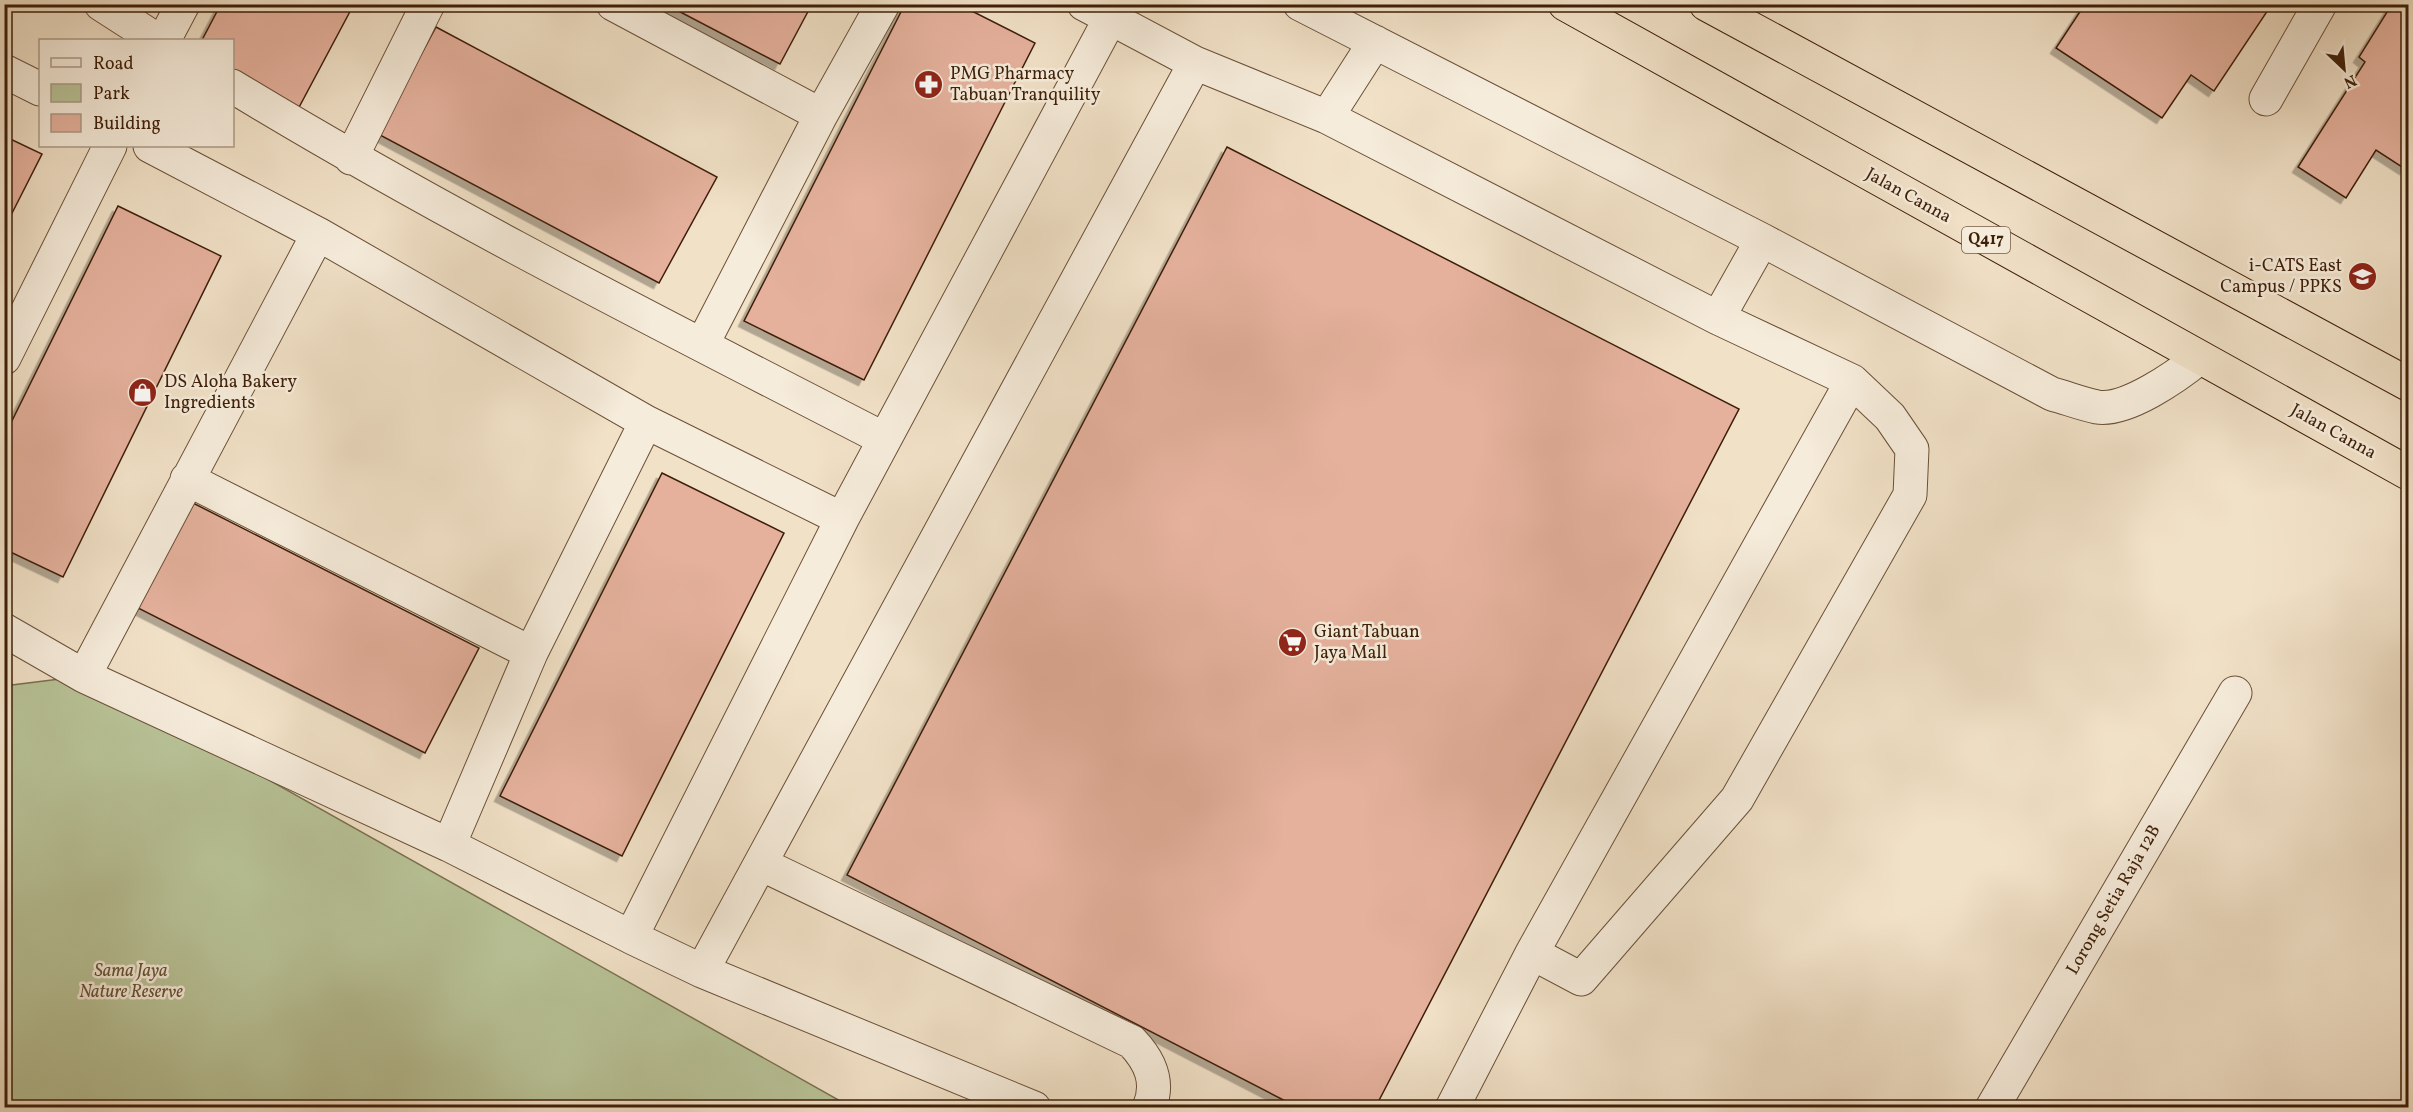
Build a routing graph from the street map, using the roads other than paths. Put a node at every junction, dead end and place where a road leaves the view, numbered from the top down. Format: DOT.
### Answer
graph roads {
  1 [pos="101,4"];
  2 [pos="183,4"];
  3 [pos="428,4"];
  4 [pos="613,4"];
  5 [pos="883,4"];
  6 [pos="1300,4"];
  7 [pos="1565,4"];
  8 [pos="1706,4"];
  9 [pos="2320,4"];
  10 [pos="1104,9"];
  11 [pos="155,39"];
  12 [pos="165,39"];
  13 [pos="1375,42"];
  14 [pos="1195,63"];
  15 [pos="4,71"];
  16 [pos="234,87"];
  17 [pos="39,88"];
  18 [pos="2266,99"];
  19 [pos="821,115"];
  20 [pos="1327,117"];
  21 [pos="110,147"];
  22 [pos="152,147"];
  23 [pos="351,158"];
  24 [pos="318,234"];
  25 [pos="1762,240"];
  26 [pos="1718,318"];
  27 [pos="702,345"];
  28 [pos="4,358"];
  29 [pos="2199,358"];
  30 [pos="1851,381"];
  31 [pos="2409,384"];
  32 [pos="646,422"];
  33 [pos="885,439"];
  34 [pos="2409,473"];
  35 [pos="187,479"];
  36 [pos="842,519"];
  37 [pos="4,630"];
  38 [pos="531,653"];
  39 [pos="84,676"];
  40 [pos="2235,693"];
  41 [pos="449,845"];
  42 [pos="761,864"];
  43 [pos="631,938"];
  44 [pos="1532,953"];
  45 [pos="702,971"];
  46 [pos="1034,1107"];
  47 [pos="1149,1107"];
  48 [pos="1452,1107"];
  49 [pos="1992,1107"];
  1 -- 11 [label="street"];
  2 -- 12 [label="street"];
  3 -- 23 [label="street"];
  4 -- 19 [label="street"];
  5 -- 19 [label="street"];
  6 -- 13 [label="street"];
  7 -- 29 [label="highway, Jalan Canna / Q417"];
  8 -- 31 [label="highway"];
  9 -- 18 [label="street"];
  10 -- 14 [label="street"];
  10 -- 33 [label="street"];
  13 -- 20 [label="street"];
  13 -- 25 [label="street"];
  14 -- 20 [label="street"];
  14 -- 42 [label="street"];
  15 -- 17 [label="street"];
  16 -- 23 [label="street"];
  19 -- 27 [label="street"];
  20 -- 26 [label="street"];
  21 -- 28 [label="street"];
  22 -- 24 [label="street"];
  23 -- 27 [label="street"];
  24 -- 32 [label="street"];
  24 -- 35 [label="street"];
  25 -- 26 [label="street"];
  25 -- 29 [label="street"];
  26 -- 30 [label="street"];
  27 -- 33 [label="street"];
  29 -- 34 [label="highway, Jalan Canna / Q417"];
  30 -- 44 [label="street"];
  30 -- 44 [label="street"];
  32 -- 36 [label="street"];
  32 -- 38 [label="street"];
  33 -- 36 [label="street"];
  35 -- 38 [label="street"];
  35 -- 39 [label="street"];
  36 -- 43 [label="street"];
  37 -- 39 [label="street"];
  38 -- 41 [label="street"];
  39 -- 41 [label="street"];
  40 -- 49 [label="street, Lorong Setia Raja 12B"];
  41 -- 43 [label="street"];
  42 -- 45 [label="street"];
  42 -- 47 [label="street"];
  43 -- 45 [label="street"];
  44 -- 48 [label="street"];
  45 -- 46 [label="street"];
}
